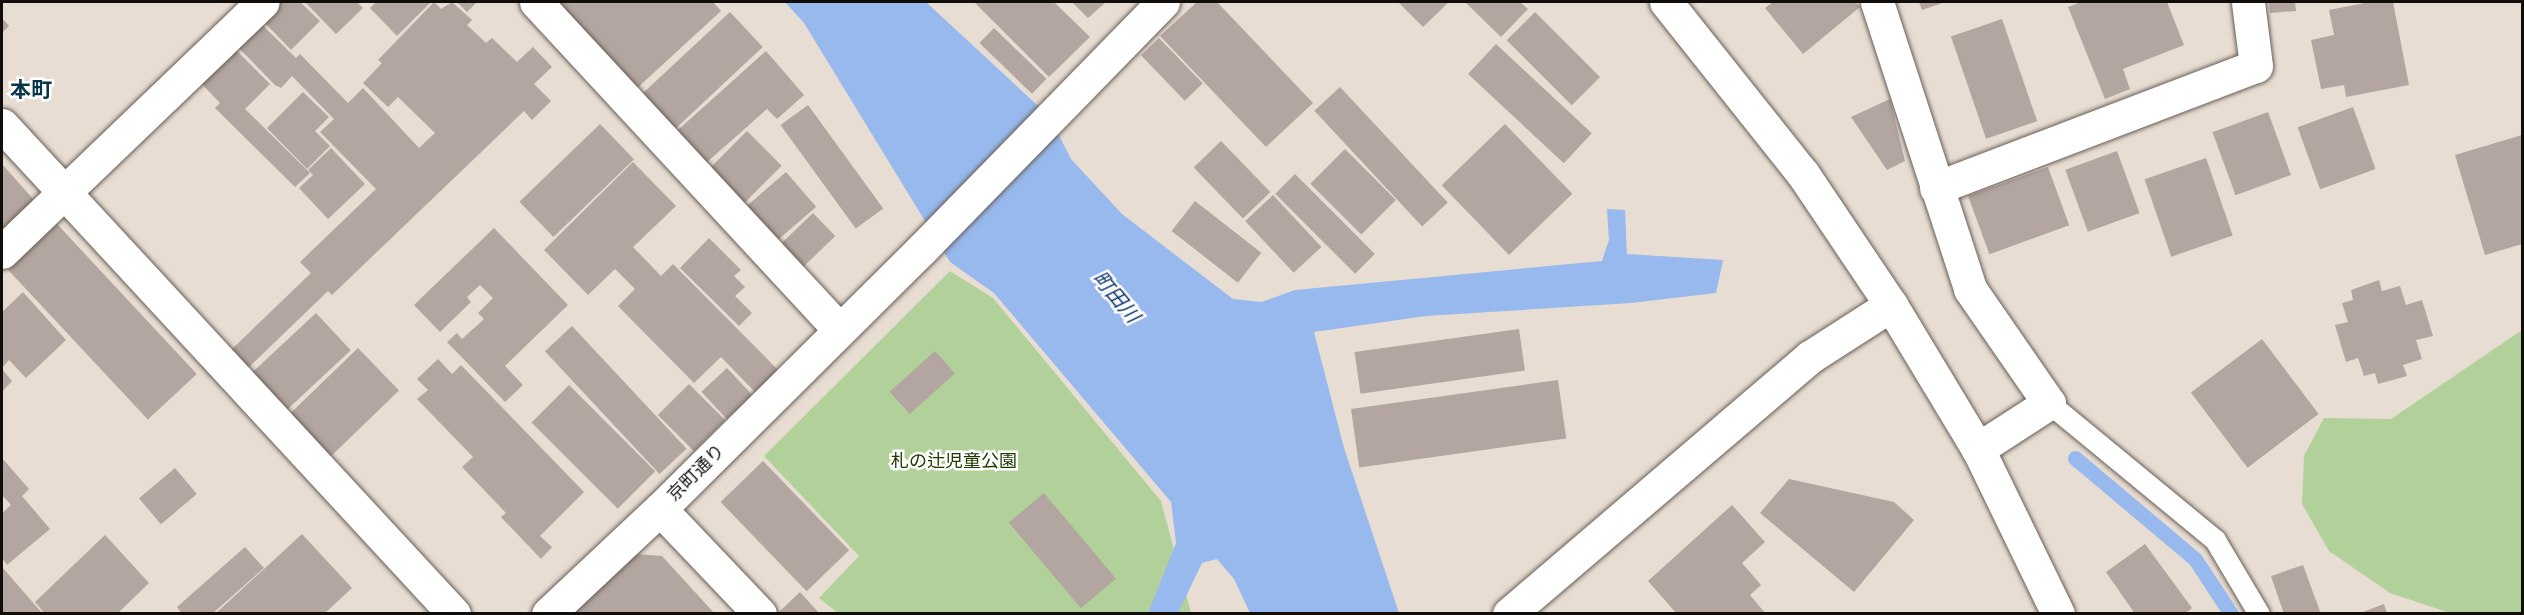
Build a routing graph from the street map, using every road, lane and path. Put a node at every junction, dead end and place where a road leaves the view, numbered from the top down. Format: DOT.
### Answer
graph roads {
  1 [pos="263,2"];
  2 [pos="536,2"];
  3 [pos="1163,2"];
  4 [pos="1666,2"];
  5 [pos="1877,2"];
  6 [pos="2248,2"];
  7 [pos="2,125"];
  8 [pos="1936,188"];
  9 [pos="65,193"];
  10 [pos="2,252"];
  11 [pos="1891,305"];
  12 [pos="839,329"];
  13 [pos="2049,403"];
  14 [pos="1978,449"];
  15 [pos="660,509"];
  16 [pos="454,614"];
  17 [pos="548,614"];
  18 [pos="760,614"];
  19 [pos="1509,614"];
  20 [pos="2058,614"];
  21 [pos="2259,614"];
  1 -- 9 [label="street"];
  2 -- 12 [label="street"];
  3 -- 12 [label="street, 京町通り"];
  4 -- 11 [label="street"];
  5 -- 8 [label="street"];
  6 -- 8 [label="street"];
  7 -- 9 [label="street"];
  8 -- 13 [label="street"];
  9 -- 10 [label="street"];
  9 -- 16 [label="street"];
  11 -- 14 [label="street"];
  11 -- 19 [label="street"];
  12 -- 15 [label="street, 京町通り"];
  13 -- 14 [label="street"];
  13 -- 21 [label="lane"];
  14 -- 20 [label="street"];
  15 -- 17 [label="street, 京町通り"];
  15 -- 18 [label="street"];
}
